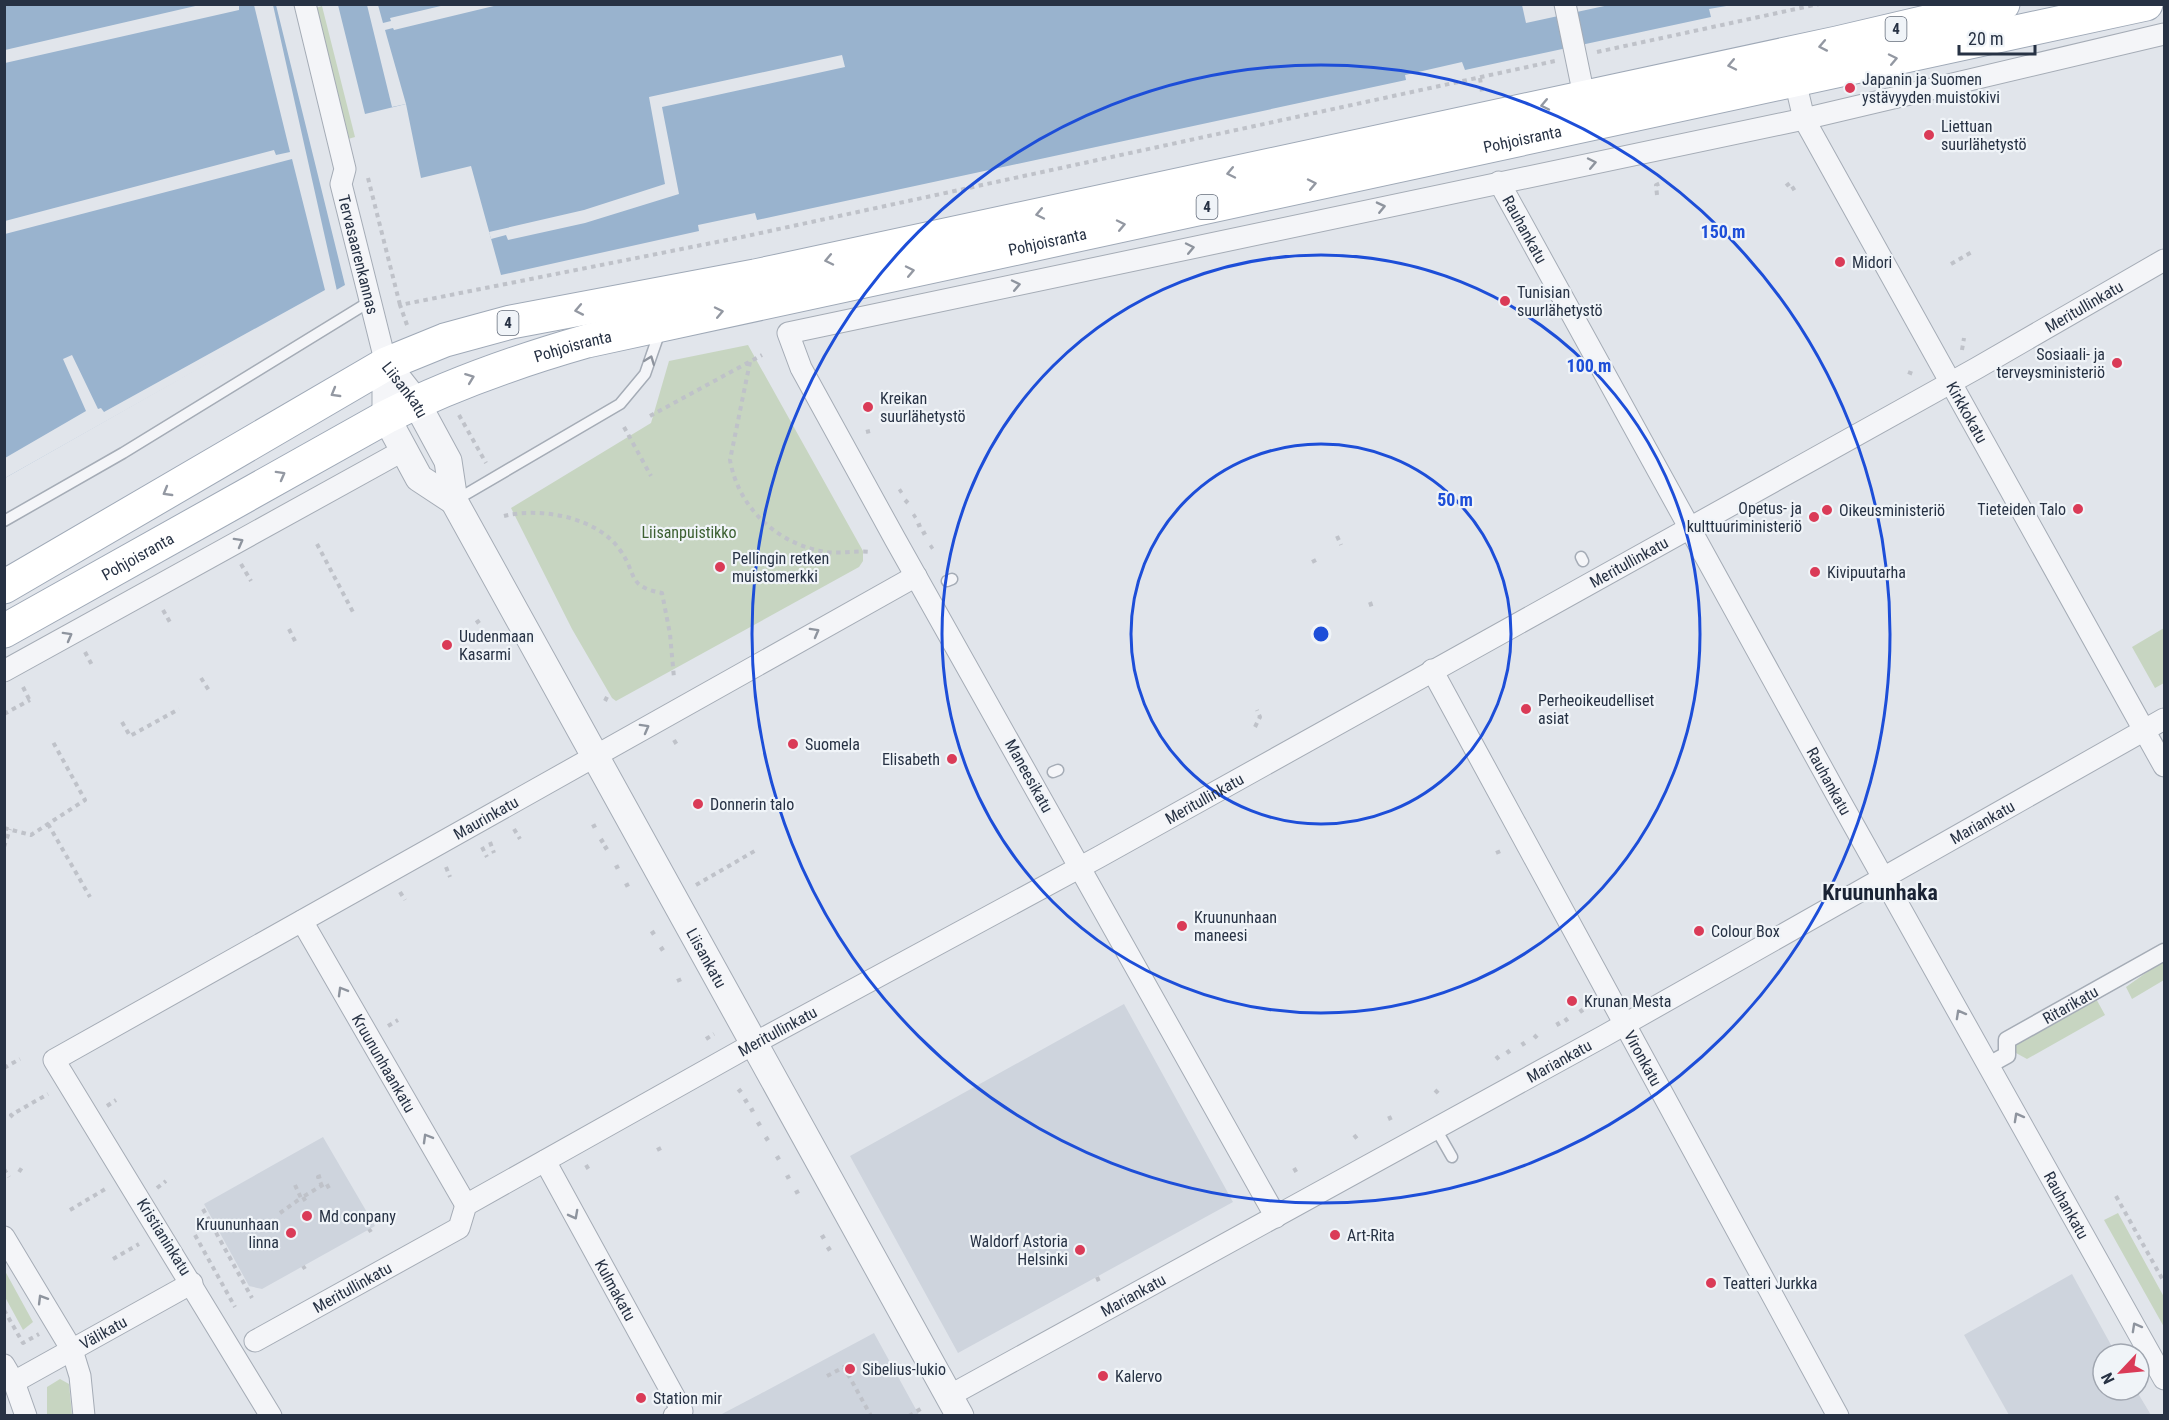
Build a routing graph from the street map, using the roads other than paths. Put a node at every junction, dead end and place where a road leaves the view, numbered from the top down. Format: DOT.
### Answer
graph roads {
  1 [pos="305,4"];
  2 [pos="2003,4"];
  3 [pos="2146,4"];
  4 [pos="1566,6"];
  5 [pos="2164,34"];
  6 [pos="1792,66"];
  7 [pos="1584,96"];
  8 [pos="1804,119"];
  9 [pos="1498,182"];
  10 [pos="2164,260"];
  11 [pos="369,302"];
  12 [pos="662,325"];
  13 [pos="386,364"];
  14 [pos="1950,383"];
  15 [pos="416,402"];
  16 [pos="386,417"];
  17 [pos="404,450"];
  18 [pos="454,501"];
  19 [pos="4,521"];
  20 [pos="1689,528"];
  21 [pos="916,576"];
  22 [pos="4,587"];
  23 [pos="4,631"];
  24 [pos="1432,670"];
  25 [pos="12,676"];
  26 [pos="2164,719"];
  27 [pos="2144,730"];
  28 [pos="594,756"];
  29 [pos="2164,766"];
  30 [pos="1080,867"];
  31 [pos="1884,878"];
  32 [pos="302,921"];
  33 [pos="2164,952"];
  34 [pos="1624,1025"];
  35 [pos="753,1044"];
  36 [pos="54,1060"];
  37 [pos="1989,1065"];
  38 [pos="1436,1128"];
  39 [pos="1452,1157"];
  40 [pos="545,1161"];
  41 [pos="466,1205"];
  42 [pos="1276,1217"];
  43 [pos="4,1237"];
  44 [pos="192,1283"];
  45 [pos="255,1341"];
  46 [pos="72,1350"];
  47 [pos="9,1374"];
  48 [pos="2164,1378"];
  49 [pos="955,1406"];
  50 [pos="26,1416"];
  51 [pos="84,1416"];
  52 [pos="271,1416"];
  53 [pos="674,1416"];
  54 [pos="1838,1416"];
  1 -- 11 [label="street, Tervasaarenkannas"];
  2 -- 6 [label="main road, Pohjoisranta / 4, one-way"];
  6 -- 3 [label="main road, Pohjoisranta / 4, one-way"];
  4 -- 7 [label="street"];
  5 -- 8 [label="street"];
  6 -- 7 [label="main road, Pohjoisranta / 4, one-way"];
  6 -- 8 [label="street, Kirkkokatu"];
  12 -- 6 [label="main road, Pohjoisranta / 4, one-way"];
  7 -- 13 [label="main road, Pohjoisranta / 4, one-way"];
  9 -- 8 [label="street, one-way"];
  8 -- 14 [label="street, Kirkkokatu"];
  9 -- 20 [label="street, Rauhankatu"];
  21 -- 9 [label="street, Maneesikatu, one-way"];
  10 -- 14 [label="street, Meritullinkatu"];
  11 -- 13 [label="street, Tervasaarenkannas"];
  11 -- 19 [label="lane"];
  15 -- 12 [label="main road, Pohjoisranta, one-way"];
  18 -- 12 [label="lane, one-way"];
  13 -- 15 [label="street, Liisankatu"];
  13 -- 16 [label="street, Liisankatu"];
  13 -- 22 [label="main road, Pohjoisranta, one-way"];
  14 -- 20 [label="street, Meritullinkatu"];
  14 -- 27 [label="street, Kirkkokatu"];
  15 -- 16 [label="main road, Pohjoisranta"];
  15 -- 18 [label="street, Liisankatu"];
  16 -- 17 [label="street, Liisankatu"];
  23 -- 16 [label="main road, Pohjoisranta, one-way"];
  17 -- 18 [label="street, Liisankatu"];
  25 -- 17 [label="street, one-way"];
  18 -- 28 [label="street, Liisankatu"];
  20 -- 24 [label="street, Meritullinkatu"];
  20 -- 31 [label="street, Rauhankatu"];
  28 -- 21 [label="street, Maurinkatu, one-way"];
  21 -- 30 [label="street, Maneesikatu"];
  24 -- 30 [label="street, Meritullinkatu"];
  24 -- 34 [label="street, Vironkatu"];
  26 -- 27 [label="street, Mariankatu"];
  27 -- 29 [label="street, Kirkkokatu"];
  27 -- 31 [label="street, Mariankatu"];
  28 -- 32 [label="street, Maurinkatu"];
  28 -- 35 [label="street, Liisankatu"];
  30 -- 35 [label="street, Meritullinkatu"];
  30 -- 42 [label="street, Maneesikatu"];
  31 -- 34 [label="street, Mariankatu"];
  37 -- 31 [label="street, Rauhankatu, one-way"];
  32 -- 36 [label="street, Maurinkatu"];
  41 -- 32 [label="street, Kruununhaankatu, one-way"];
  33 -- 37 [label="street, Ritarikatu"];
  34 -- 38 [label="street, Mariankatu"];
  34 -- 54 [label="street, Vironkatu"];
  35 -- 40 [label="street, Meritullinkatu"];
  35 -- 49 [label="street, Liisankatu"];
  36 -- 44 [label="street, Kristianinkatu"];
  48 -- 37 [label="street, Rauhankatu, one-way"];
  38 -- 39 [label="lane"];
  38 -- 42 [label="street, Mariankatu"];
  40 -- 41 [label="street, Meritullinkatu"];
  40 -- 53 [label="street, Kulmakatu, one-way"];
  41 -- 45 [label="street, Meritullinkatu"];
  42 -- 49 [label="street, Mariankatu"];
  46 -- 43 [label="street, one-way"];
  44 -- 46 [label="street, Välikatu"];
  44 -- 52 [label="street, Kristianinkatu"];
  46 -- 47 [label="street, Välikatu"];
  46 -- 51 [label="street"];
  47 -- 50 [label="street"];
}
